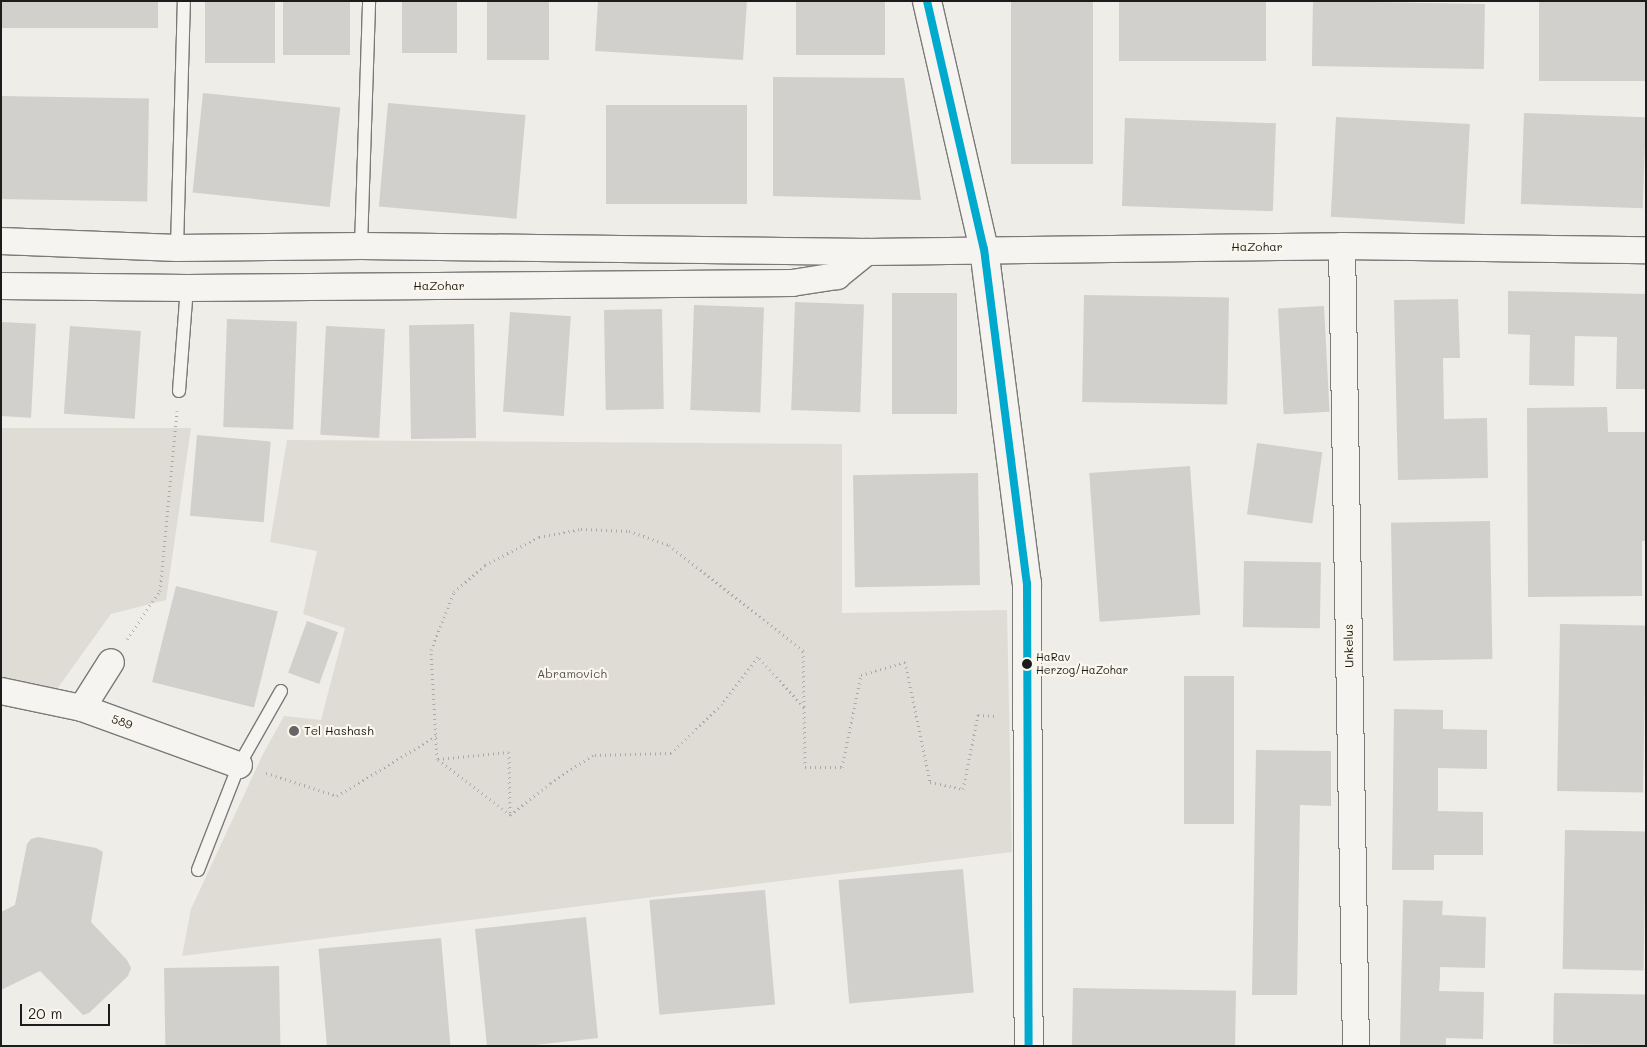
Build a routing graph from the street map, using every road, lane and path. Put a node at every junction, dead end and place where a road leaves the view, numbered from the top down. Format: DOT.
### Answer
graph roads {
  1 [pos="184,1"];
  2 [pos="369,1"];
  3 [pos="928,1"];
  4 [pos="1,242"];
  5 [pos="361,246"];
  6 [pos="1342,246"];
  7 [pos="177,248"];
  8 [pos="984,249"];
  9 [pos="1646,250"];
  10 [pos="868,252"];
  11 [pos="1,286"];
  12 [pos="187,288"];
  13 [pos="179,391"];
  14 [pos="111,662"];
  15 [pos="1,691"];
  16 [pos="281,691"];
  17 [pos="804,707"];
  18 [pos="82,708"];
  19 [pos="1028,718"];
  20 [pos="436,736"];
  21 [pos="437,759"];
  22 [pos="239,765"];
  23 [pos="510,816"];
  24 [pos="198,870"];
  25 [pos="1030,1046"];
  26 [pos="1356,1046"];
  1 -- 7 [label="lane"];
  2 -- 5 [label="lane"];
  3 -- 8 [label="street"];
  4 -- 7 [label="street, HaZohar"];
  5 -- 7 [label="street, HaZohar"];
  5 -- 10 [label="street, HaZohar"];
  6 -- 8 [label="street, HaZohar"];
  6 -- 9 [label="street, HaZohar"];
  6 -- 26 [label="street, Unkelus"];
  8 -- 10 [label="street, HaZohar"];
  8 -- 19 [label="street"];
  10 -- 12 [label="street, HaZohar"];
  11 -- 12 [label="street, HaZohar"];
  12 -- 13 [label="lane"];
  13 -- 14 [label="path"];
  14 -- 18 [label="street"];
  15 -- 18 [label="street, 589"];
  16 -- 22 [label="lane"];
  17 -- 19 [label="path"];
  17 -- 20 [label="path"];
  17 -- 23 [label="path"];
  18 -- 22 [label="street, 589"];
  19 -- 25 [label="street"];
  20 -- 21 [label="path"];
  20 -- 22 [label="path"];
  21 -- 23 [label="path"];
  21 -- 23 [label="path"];
  22 -- 24 [label="lane"];
}
